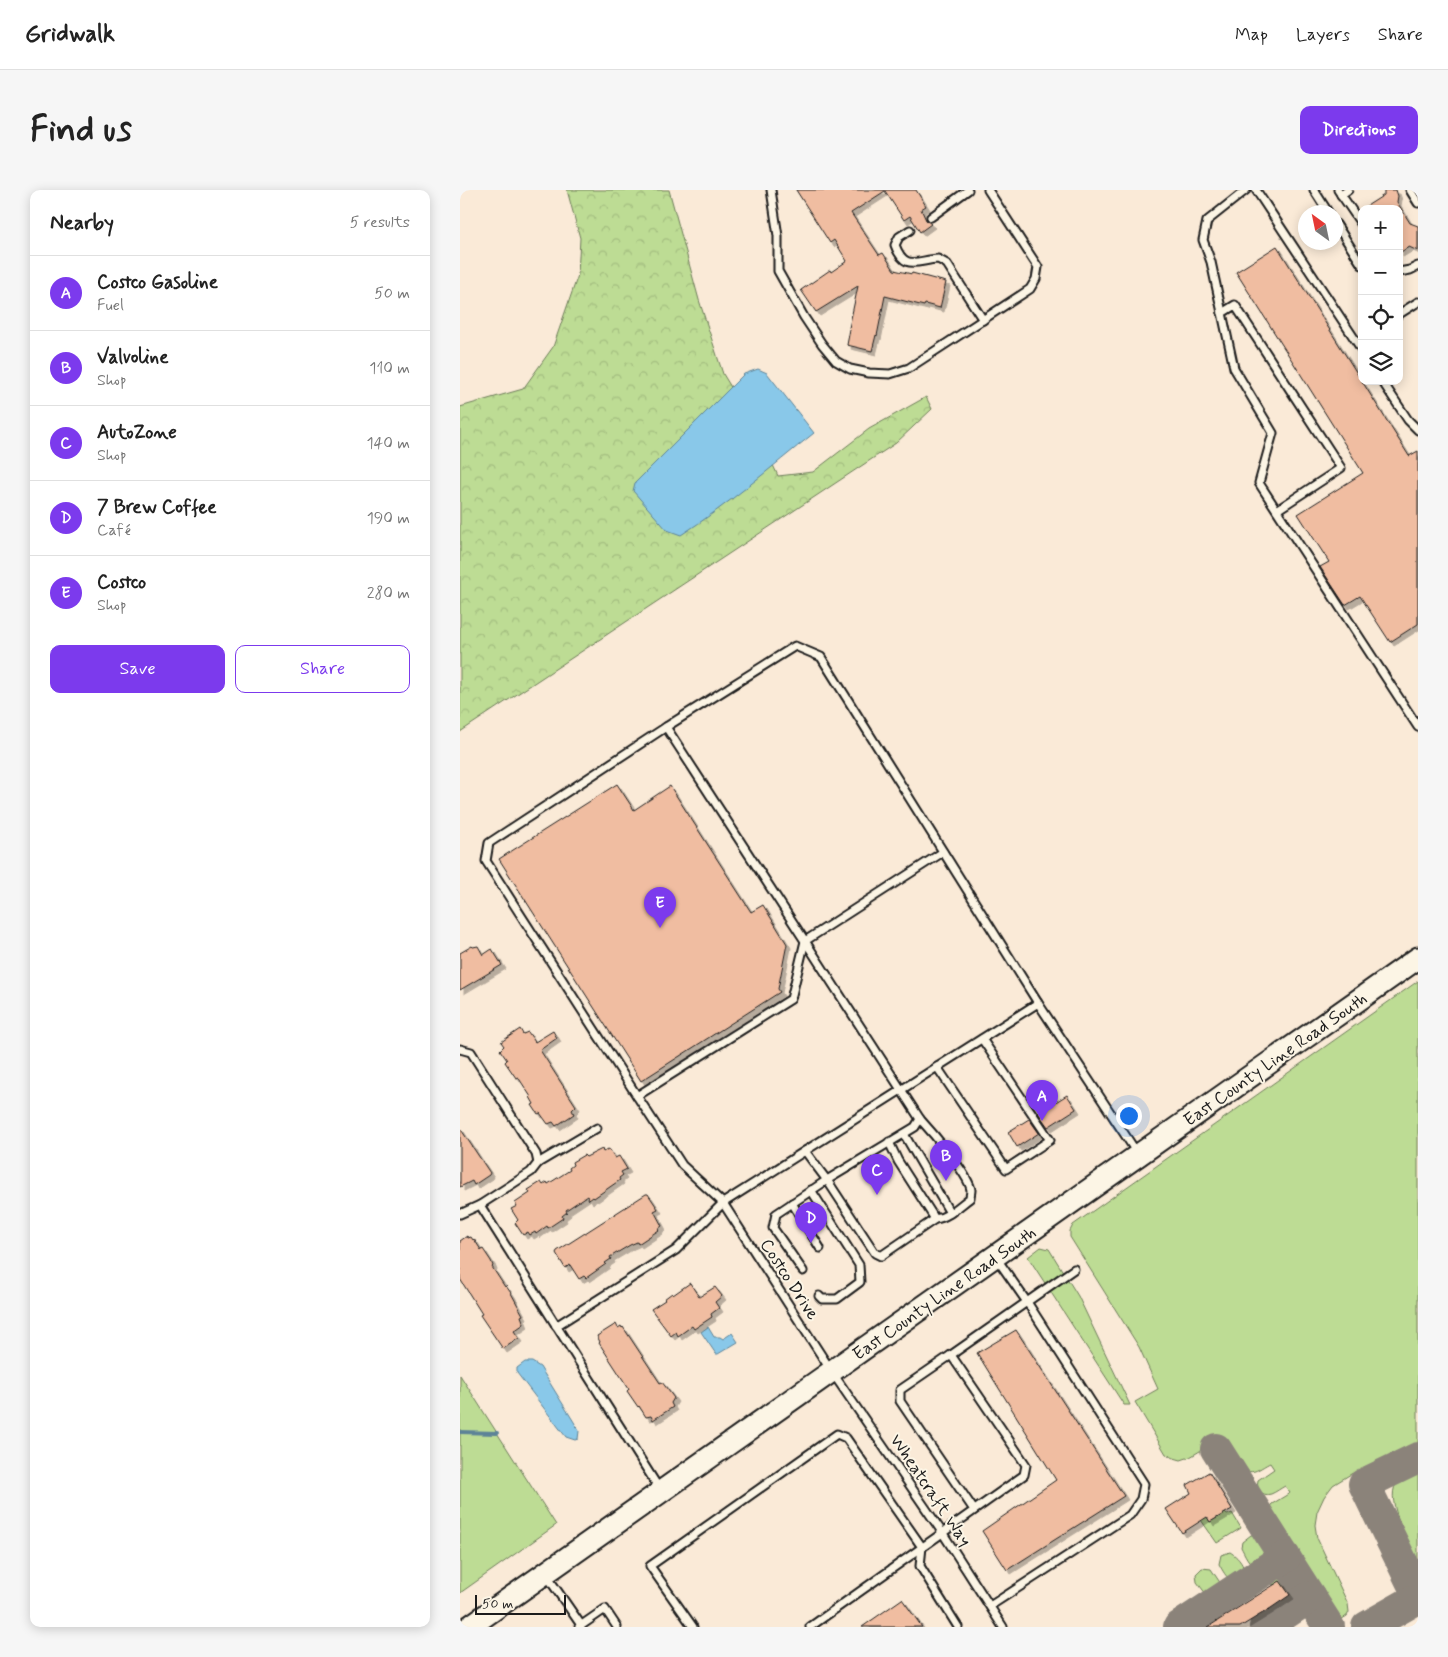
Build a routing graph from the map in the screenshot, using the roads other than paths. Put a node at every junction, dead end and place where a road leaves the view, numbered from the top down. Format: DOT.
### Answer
graph roads {
  1 [pos="771,190"];
  2 [pos="968,190"];
  3 [pos="988,190"];
  4 [pos="1246,190"];
  5 [pos="1256,190"];
  6 [pos="1348,190"];
  7 [pos="1410,190"];
  8 [pos="1317,191"];
  9 [pos="1339,192"];
  10 [pos="1418,203"];
  11 [pos="1324,205"];
  12 [pos="931,217"];
  13 [pos="1358,219"];
  14 [pos="910,230"];
  15 [pos="1343,235"];
  16 [pos="1358,258"];
  17 [pos="1418,266"];
  18 [pos="1403,271"];
  19 [pos="1418,302"];
  20 [pos="1403,311"];
  21 [pos="1222,313"];
  22 [pos="983,320"];
  23 [pos="1358,339"];
  24 [pos="1385,385"];
  25 [pos="1418,430"];
  26 [pos="1276,510"];
  27 [pos="666,727"];
  28 [pos="1418,727"];
  29 [pos="943,852"];
  30 [pos="805,941"];
  31 [pos="1418,958"];
  32 [pos="1038,1003"];
  33 [pos="982,1038"];
  34 [pos="460,1049"];
  35 [pos="937,1067"];
  36 [pos="901,1090"];
  37 [pos="637,1096"];
  38 [pos="920,1119"];
  39 [pos="597,1128"];
  40 [pos="904,1134"];
  41 [pos="889,1142"];
  42 [pos="805,1151"];
  43 [pos="1138,1155"];
  44 [pos="538,1163"];
  45 [pos="827,1180"];
  46 [pos="811,1190"];
  47 [pos="723,1203"];
  48 [pos="792,1203"];
  49 [pos="480,1205"];
  50 [pos="950,1213"];
  51 [pos="460,1214"];
  52 [pos="935,1219"];
  53 [pos="820,1248"];
  54 [pos="996,1256"];
  55 [pos="1074,1269"];
  56 [pos="803,1270"];
  57 [pos="819,1296"];
  58 [pos="1027,1302"];
  59 [pos="556,1326"];
  60 [pos="951,1355"];
  61 [pos="832,1372"];
  62 [pos="661,1492"];
  63 [pos="974,1510"];
  64 [pos="942,1532"];
  65 [pos="922,1547"];
  66 [pos="545,1574"];
  67 [pos="990,1606"];
  68 [pos="580,1626"];
  69 [pos="469,1627"];
  70 [pos="617,1627"];
  71 [pos="693,1627"];
  72 [pos="810,1627"];
  73 [pos="958,1627"];
  74 [pos="1003,1627"];
  1 -- 22 [label="lane"];
  2 -- 12 [label="lane"];
  3 -- 22 [label="lane"];
  4 -- 21 [label="lane"];
  5 -- 23 [label="lane"];
  6 -- 9 [label="lane"];
  7 -- 10 [label="lane"];
  8 -- 11 [label="lane"];
  9 -- 13 [label="lane"];
  14 -- 22 [label="lane"];
  15 -- 16 [label="lane"];
  17 -- 18 [label="lane"];
  19 -- 20 [label="lane"];
  21 -- 26 [label="lane"];
  21 -- 26 [label="lane"];
  24 -- 25 [label="lane"];
  26 -- 28 [label="lane"];
  27 -- 29 [label="lane, Costco Drive"];
  27 -- 30 [label="lane"];
  27 -- 37 [label="lane, Costco Drive"];
  29 -- 30 [label="lane"];
  29 -- 32 [label="lane"];
  30 -- 36 [label="lane"];
  30 -- 37 [label="lane"];
  31 -- 43 [label="main road, East County Line Road South"];
  32 -- 33 [label="lane"];
  32 -- 43 [label="lane"];
  33 -- 35 [label="lane"];
  33 -- 35 [label="lane"];
  34 -- 44 [label="lane"];
  35 -- 36 [label="lane"];
  36 -- 38 [label="lane"];
  36 -- 42 [label="lane"];
  37 -- 47 [label="lane, Costco Drive"];
  38 -- 40 [label="lane"];
  38 -- 50 [label="lane"];
  39 -- 44 [label="lane"];
  40 -- 41 [label="lane"];
  40 -- 50 [label="lane"];
  41 -- 45 [label="lane"];
  41 -- 52 [label="lane"];
  42 -- 45 [label="lane"];
  42 -- 47 [label="lane"];
  43 -- 54 [label="main road, East County Line Road South"];
  44 -- 49 [label="lane"];
  45 -- 46 [label="lane"];
  45 -- 52 [label="lane"];
  46 -- 48 [label="lane"];
  46 -- 57 [label="lane"];
  47 -- 59 [label="lane"];
  47 -- 61 [label="lane, Costco Drive"];
  48 -- 53 [label="lane"];
  48 -- 56 [label="lane"];
  49 -- 51 [label="lane"];
  49 -- 59 [label="lane"];
  50 -- 52 [label="lane"];
  54 -- 58 [label="lane"];
  54 -- 61 [label="main road, East County Line Road South"];
  55 -- 58 [label="lane"];
  58 -- 60 [label="lane"];
  58 -- 67 [label="lane"];
  59 -- 62 [label="lane"];
  60 -- 63 [label="lane"];
  60 -- 63 [label="lane"];
  61 -- 62 [label="main road, East County Line Road South"];
  61 -- 64 [label="lane, Wheatcraft Way"];
  62 -- 66 [label="main road, East County Line Road South"];
  63 -- 64 [label="lane"];
  64 -- 65 [label="lane"];
  64 -- 67 [label="lane, Wheatcraft Way"];
  65 -- 71 [label="lane"];
  65 -- 72 [label="lane"];
  65 -- 73 [label="lane"];
  66 -- 68 [label="lane"];
  66 -- 69 [label="main road, East County Line Road South"];
  67 -- 74 [label="lane, Wheatcraft Way"];
  68 -- 70 [label="lane"];
}
